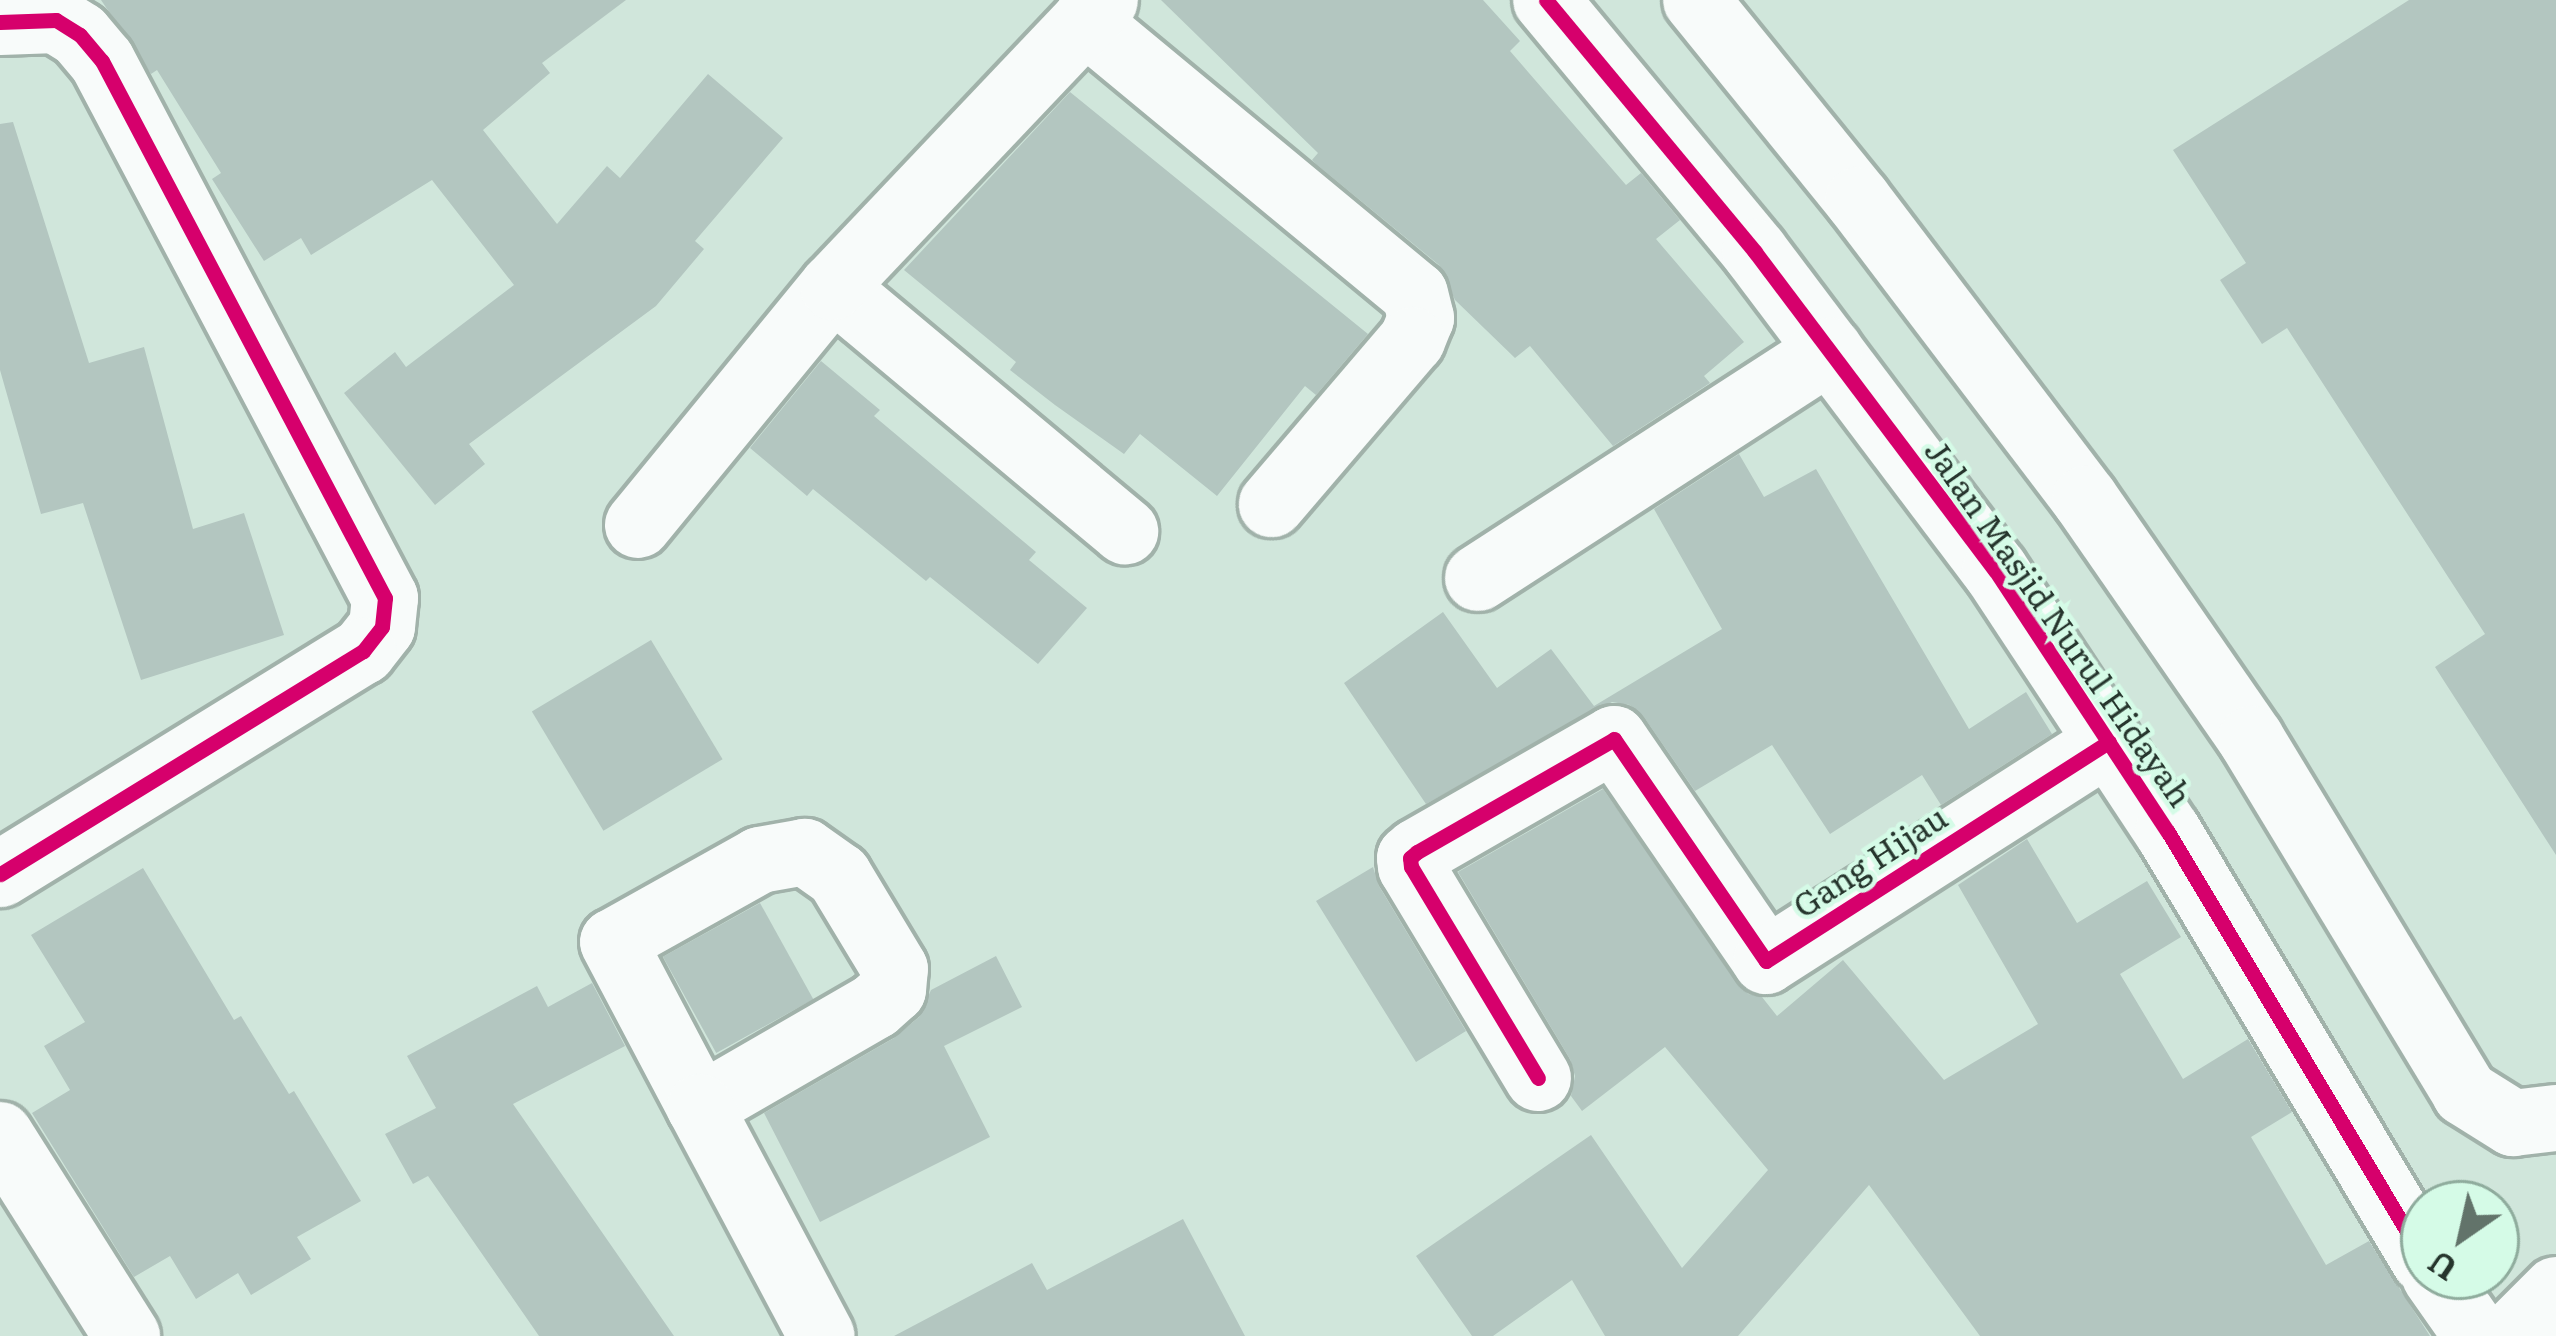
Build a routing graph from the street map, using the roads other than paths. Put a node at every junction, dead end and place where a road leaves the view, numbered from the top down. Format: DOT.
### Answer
graph roads {
  1 [pos="1546,0"];
  2 [pos="1696,0"];
  3 [pos="1095,10"];
  4 [pos="0,22"];
  5 [pos="833,287"];
  6 [pos="1830,350"];
  7 [pos="1272,504"];
  8 [pos="638,525"];
  9 [pos="1125,532"];
  10 [pos="1478,578"];
  11 [pos="2109,742"];
  12 [pos="0,874"];
  13 [pos="1538,1078"];
  14 [pos="700,1107"];
  15 [pos="2556,1118"];
  16 [pos="0,1135"];
  17 [pos="2400,1220"];
  18 [pos="2556,1290"];
  19 [pos="2452,1300"];
  20 [pos="127,1336"];
  21 [pos="822,1336"];
  22 [pos="2477,1336"];
  23 [pos="2510,1336"];
  1 -- 6 [label="street, Jalan Masjid Nurul Hidayah"];
  2 -- 15 [label="street"];
  3 -- 5 [label="street"];
  3 -- 7 [label="street"];
  4 -- 12 [label="street"];
  5 -- 8 [label="street"];
  5 -- 9 [label="street"];
  6 -- 10 [label="street"];
  6 -- 11 [label="street, Jalan Masjid Nurul Hidayah"];
  11 -- 13 [label="street, Gang Hijau"];
  11 -- 17 [label="street, Jalan Masjid Nurul Hidayah"];
  14 -- 21 [label="street"];
  16 -- 20 [label="street"];
  18 -- 23 [label="street"];
  19 -- 22 [label="street"];
}
